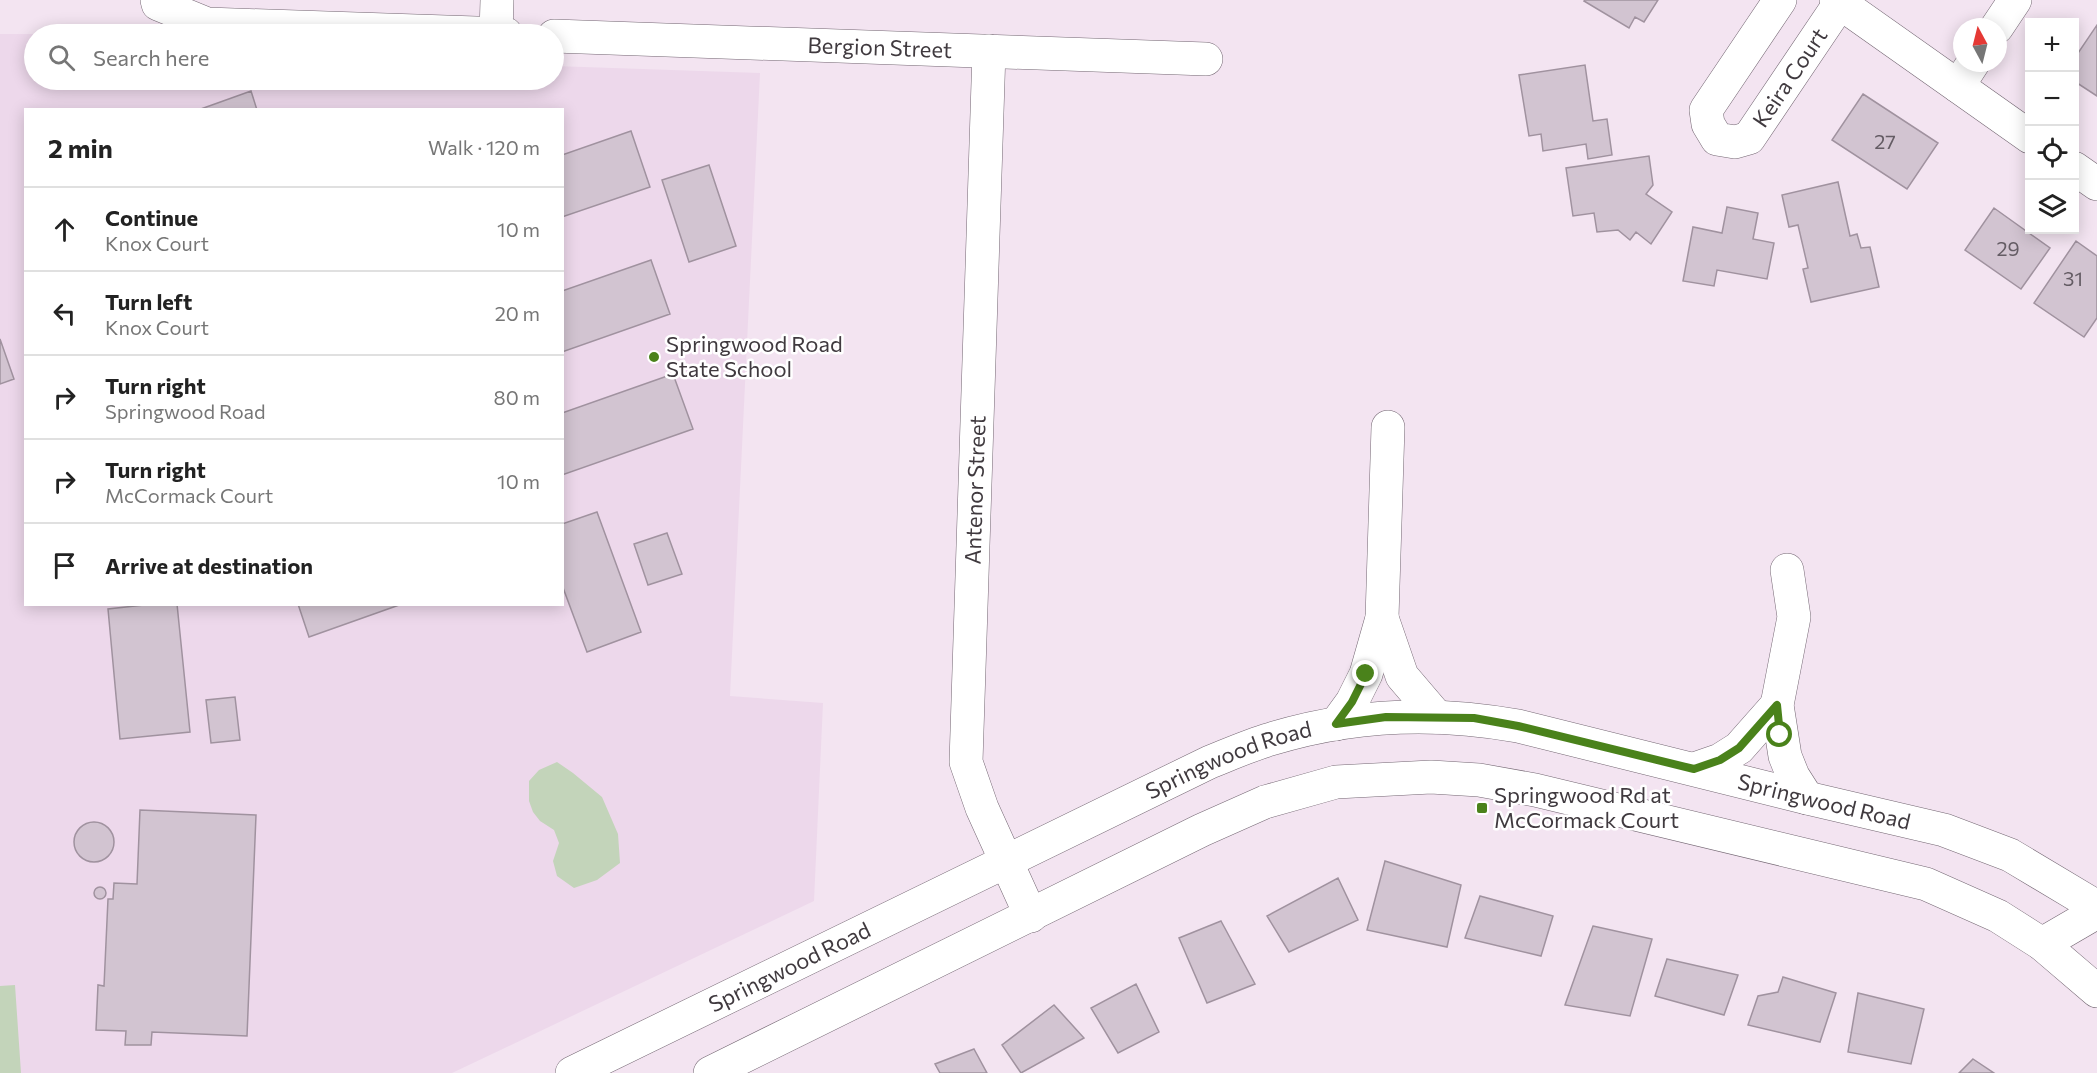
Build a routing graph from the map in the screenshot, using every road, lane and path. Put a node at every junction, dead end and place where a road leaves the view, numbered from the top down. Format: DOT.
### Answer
graph roads {
  1 [pos="497,0"];
  2 [pos="1780,0"];
  3 [pos="2015,0"];
  4 [pos="1838,1"];
  5 [pos="157,2"];
  6 [pos="2003,18"];
  7 [pos="207,24"];
  8 [pos="496,24"];
  9 [pos="564,36"];
  10 [pos="989,51"];
  11 [pos="1206,59"];
  12 [pos="1966,75"];
  13 [pos="2025,132"];
  14 [pos="2079,171"];
  15 [pos="2097,184"];
  16 [pos="1388,427"];
  17 [pos="1787,570"];
  18 [pos="1383,618"];
  19 [pos="1777,705"];
  20 [pos="1437,717"];
  21 [pos="1336,724"];
  22 [pos="1694,769"];
  23 [pos="1807,798"];
  24 [pos="1007,860"];
  25 [pos="2097,907"];
  26 [pos="2097,912"];
  27 [pos="1031,916"];
  28 [pos="2042,944"];
  29 [pos="2096,989"];
  30 [pos="572,1073"];
  31 [pos="710,1073"];
  1 -- 8 [label="street"];
  2 -- 4 [label="street, Keira Court"];
  3 -- 6 [label="street"];
  4 -- 12 [label="street"];
  5 -- 7 [label="street"];
  9 -- 10 [label="street, Bergion Street"];
  10 -- 11 [label="street, Bergion Street"];
  10 -- 24 [label="street, Antenor Street"];
  12 -- 13 [label="street"];
  14 -- 15 [label="street"];
  16 -- 18 [label="street"];
  17 -- 19 [label="street"];
  18 -- 20 [label="street"];
  18 -- 21 [label="street"];
  19 -- 22 [label="street"];
  19 -- 23 [label="street"];
  20 -- 21 [label="street, Springwood Road"];
  20 -- 22 [label="street, Springwood Road"];
  21 -- 24 [label="street, Springwood Road"];
  22 -- 23 [label="street, Springwood Road"];
  23 -- 25 [label="street, Springwood Road"];
  24 -- 27 [label="street, Antenor Street"];
  24 -- 30 [label="street, Springwood Road"];
  26 -- 28 [label="street"];
  27 -- 28 [label="street"];
  27 -- 31 [label="street"];
  28 -- 29 [label="street"];
}
